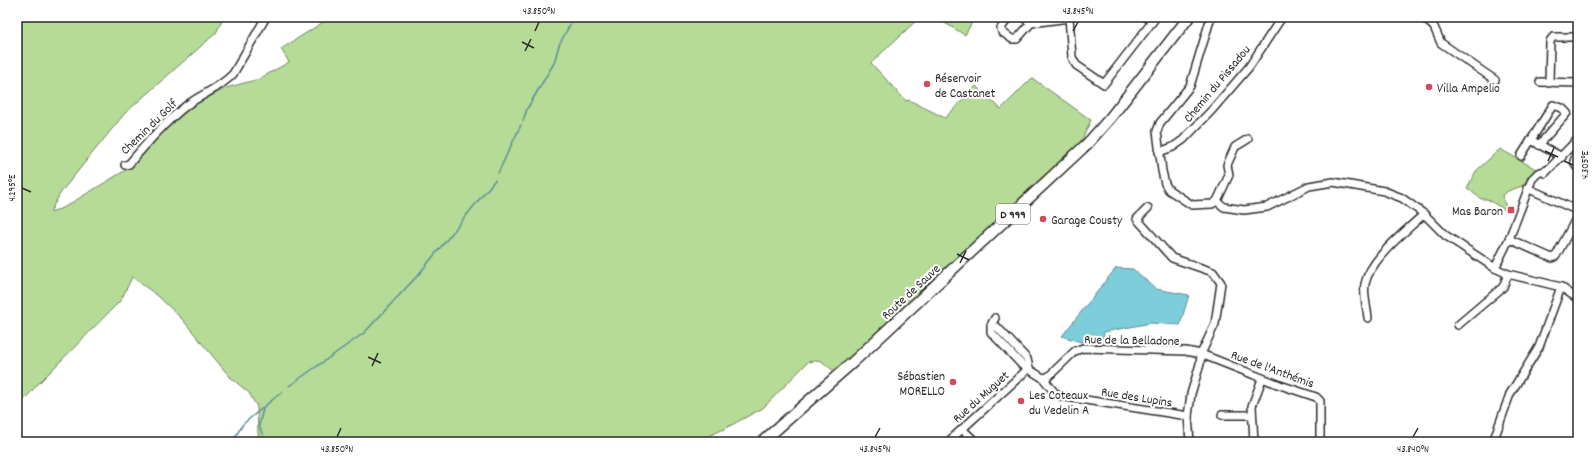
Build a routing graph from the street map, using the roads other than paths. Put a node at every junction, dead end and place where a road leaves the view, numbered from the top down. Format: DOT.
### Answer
graph roads {
  1 [pos="266,17"];
  2 [pos="1009,17"];
  3 [pos="1023,17"];
  4 [pos="1146,17"];
  5 [pos="1189,17"];
  6 [pos="1211,17"];
  7 [pos="1282,17"];
  8 [pos="1423,17"];
  9 [pos="1069,18"];
  10 [pos="1154,19"];
  11 [pos="1032,23"];
  12 [pos="1578,37"];
  13 [pos="1495,80"];
  14 [pos="1540,82"];
  15 [pos="1549,83"];
  16 [pos="1578,83"];
  17 [pos="1248,139"];
  18 [pos="1578,139"];
  19 [pos="1531,140"];
  20 [pos="1539,145"];
  21 [pos="1578,151"];
  22 [pos="1159,152"];
  23 [pos="1522,156"];
  24 [pos="1562,157"];
  25 [pos="125,165"];
  26 [pos="1578,168"];
  27 [pos="1529,186"];
  28 [pos="1217,201"];
  29 [pos="1148,208"];
  30 [pos="1424,214"];
  31 [pos="1578,214"];
  32 [pos="1509,239"];
  33 [pos="1495,268"];
  34 [pos="1508,274"];
  35 [pos="1562,288"];
  36 [pos="1578,299"];
  37 [pos="995,318"];
  38 [pos="1368,318"];
  39 [pos="1458,325"];
  40 [pos="1201,354"];
  41 [pos="1029,368"];
  42 [pos="1043,378"];
  43 [pos="1262,379"];
  44 [pos="1222,415"];
  45 [pos="1252,415"];
  46 [pos="1188,416"];
  47 [pos="962,429"];
  48 [pos="769,435"];
  49 [pos="754,442"];
  50 [pos="762,442"];
  51 [pos="948,442"];
  52 [pos="976,442"];
  53 [pos="1190,442"];
  54 [pos="1254,442"];
  55 [pos="1320,442"];
  56 [pos="1493,442"];
  1 -- 25 [label="street, Chemin du Golf"];
  2 -- 11 [label="street"];
  3 -- 11 [label="street"];
  4 -- 10 [label="street"];
  5 -- 48 [label="main road, Route de Sauve / D 999"];
  6 -- 22 [label="street"];
  7 -- 22 [label="street, Chemin du Pissadou"];
  8 -- 13 [label="street"];
  9 -- 10 [label="street"];
  9 -- 11 [label="street"];
  12 -- 15 [label="street"];
  14 -- 15 [label="street"];
  15 -- 16 [label="street"];
  17 -- 28 [label="street"];
  18 -- 24 [label="street"];
  19 -- 20 [label="street"];
  19 -- 20 [label="street"];
  19 -- 23 [label="street"];
  20 -- 24 [label="street"];
  21 -- 26 [label="street"];
  22 -- 28 [label="street"];
  24 -- 27 [label="street"];
  27 -- 31 [label="street"];
  27 -- 32 [label="street"];
  28 -- 30 [label="street"];
  29 -- 40 [label="street"];
  30 -- 33 [label="street"];
  30 -- 38 [label="street"];
  31 -- 32 [label="street"];
  32 -- 33 [label="street"];
  33 -- 34 [label="street"];
  34 -- 35 [label="street"];
  34 -- 39 [label="street"];
  35 -- 36 [label="street"];
  35 -- 56 [label="street"];
  37 -- 41 [label="street"];
  40 -- 42 [label="street, Rue de la Belladone"];
  40 -- 43 [label="street, Rue de l'Anthémis"];
  40 -- 46 [label="street"];
  41 -- 42 [label="street"];
  41 -- 47 [label="street, Rue du Muguet"];
  42 -- 46 [label="street, Rue des Lupins"];
  43 -- 45 [label="street"];
  43 -- 55 [label="street, Rue de l'Anthémis"];
  44 -- 45 [label="street"];
  45 -- 54 [label="street"];
  46 -- 53 [label="street"];
  47 -- 51 [label="street, Rue du Muguet"];
  47 -- 52 [label="street"];
  48 -- 49 [label="main road, Route de Sauve / D 999"];
  48 -- 50 [label="main road, Route de Sauve / D 999"];
}
